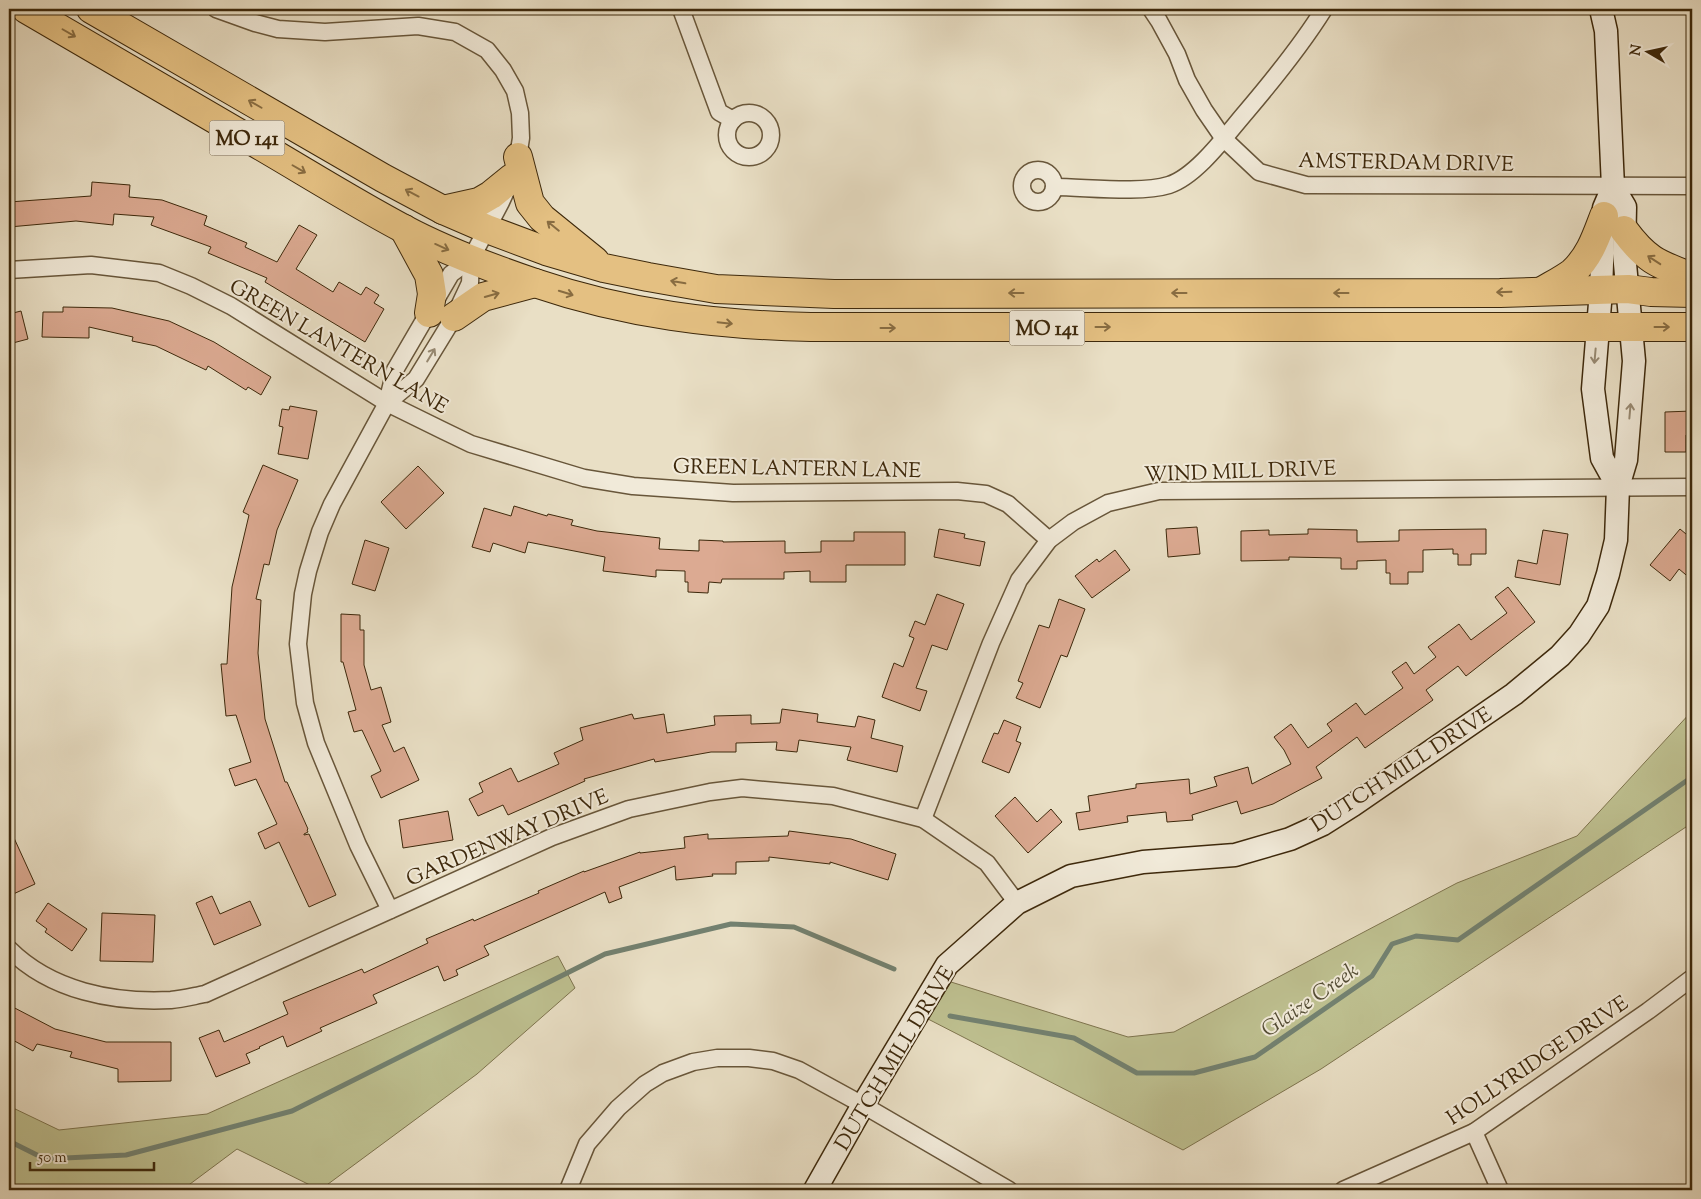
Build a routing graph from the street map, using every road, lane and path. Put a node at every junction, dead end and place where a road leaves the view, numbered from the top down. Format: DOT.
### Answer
graph roads {
  1 [pos="26,9"];
  2 [pos="91,9"];
  3 [pos="216,9"];
  4 [pos="681,9"];
  5 [pos="1151,9"];
  6 [pos="1324,9"];
  7 [pos="1601,9"];
  8 [pos="733,120"];
  9 [pos="1224,139"];
  10 [pos="515,168"];
  11 [pos="1692,186"];
  12 [pos="1054,187"];
  13 [pos="1613,187"];
  14 [pos="443,210"];
  15 [pos="1614,223"];
  16 [pos="404,229"];
  17 [pos="487,229"];
  18 [pos="470,259"];
  19 [pos="604,268"];
  20 [pos="9,270"];
  21 [pos="1692,277"];
  22 [pos="535,283"];
  23 [pos="1628,289"];
  24 [pos="1601,290"];
  25 [pos="1542,291"];
  26 [pos="1692,292"];
  27 [pos="442,315"];
  28 [pos="1597,327"];
  29 [pos="1632,327"];
  30 [pos="1692,327"];
  31 [pos="387,403"];
  32 [pos="1618,487"];
  33 [pos="1692,487"];
  34 [pos="1049,540"];
  35 [pos="923,819"];
  36 [pos="1018,902"];
  37 [pos="390,910"];
  38 [pos="9,949"];
  39 [pos="1692,978"];
  40 [pos="863,1104"];
  41 [pos="1474,1132"];
  42 [pos="568,1190"];
  43 [pos="815,1190"];
  44 [pos="1009,1190"];
  45 [pos="1343,1190"];
  46 [pos="1500,1190"];
  1 -- 16 [label="highway, MO 141, one-way"];
  14 -- 2 [label="highway, MO 141, one-way"];
  3 -- 10 [label="street"];
  4 -- 8 [label="street"];
  5 -- 9 [label="street, AMSTERDAM DRIVE"];
  6 -- 9 [label="street"];
  7 -- 13 [label="street, DUTCH MILL DRIVE"];
  9 -- 12 [label="street"];
  9 -- 13 [label="street, AMSTERDAM DRIVE"];
  10 -- 14 [label="highway"];
  10 -- 17 [label="street"];
  19 -- 10 [label="highway, one-way"];
  11 -- 13 [label="street, AMSTERDAM DRIVE"];
  13 -- 15 [label="street, DUTCH MILL DRIVE"];
  14 -- 17 [label="highway, MO 141"];
  21 -- 15 [label="highway, one-way"];
  15 -- 23 [label="street, DUTCH MILL DRIVE"];
  15 -- 24 [label="street, DUTCH MILL DRIVE"];
  15 -- 25 [label="highway"];
  16 -- 18 [label="highway, MO 141, one-way"];
  16 -- 27 [label="highway"];
  17 -- 18 [label="street"];
  17 -- 19 [label="highway, MO 141"];
  18 -- 22 [label="highway, MO 141"];
  18 -- 27 [label="street"];
  18 -- 27 [label="street"];
  25 -- 19 [label="highway, MO 141, one-way"];
  20 -- 31 [label="street, GREEN LANTERN LANE"];
  27 -- 22 [label="highway, one-way"];
  22 -- 28 [label="highway, MO 141, one-way"];
  23 -- 24 [label="highway, MO 141"];
  23 -- 26 [label="highway, MO 141"];
  23 -- 29 [label="street, DUTCH MILL DRIVE"];
  24 -- 25 [label="highway, MO 141"];
  24 -- 28 [label="street, DUTCH MILL DRIVE"];
  27 -- 31 [label="street"];
  31 -- 27 [label="street, one-way"];
  28 -- 29 [label="highway, MO 141"];
  28 -- 32 [label="street, DUTCH MILL DRIVE, one-way"];
  29 -- 30 [label="highway, MO 141, one-way"];
  32 -- 29 [label="street, DUTCH MILL DRIVE, one-way"];
  31 -- 34 [label="street, GREEN LANTERN LANE"];
  31 -- 37 [label="street"];
  32 -- 33 [label="street, WIND MILL DRIVE"];
  32 -- 34 [label="street, WIND MILL DRIVE"];
  32 -- 36 [label="street, DUTCH MILL DRIVE"];
  34 -- 35 [label="street, WIND MILL DRIVE"];
  35 -- 36 [label="street, GARDENWAY DRIVE"];
  35 -- 37 [label="street, GARDENWAY DRIVE"];
  36 -- 40 [label="street, DUTCH MILL DRIVE"];
  37 -- 38 [label="street, GARDENWAY DRIVE"];
  39 -- 41 [label="street, HOLLYRIDGE DRIVE"];
  40 -- 42 [label="street"];
  40 -- 43 [label="street, DUTCH MILL DRIVE"];
  40 -- 44 [label="street"];
  41 -- 45 [label="street, HOLLYRIDGE DRIVE"];
  41 -- 46 [label="street"];
}
